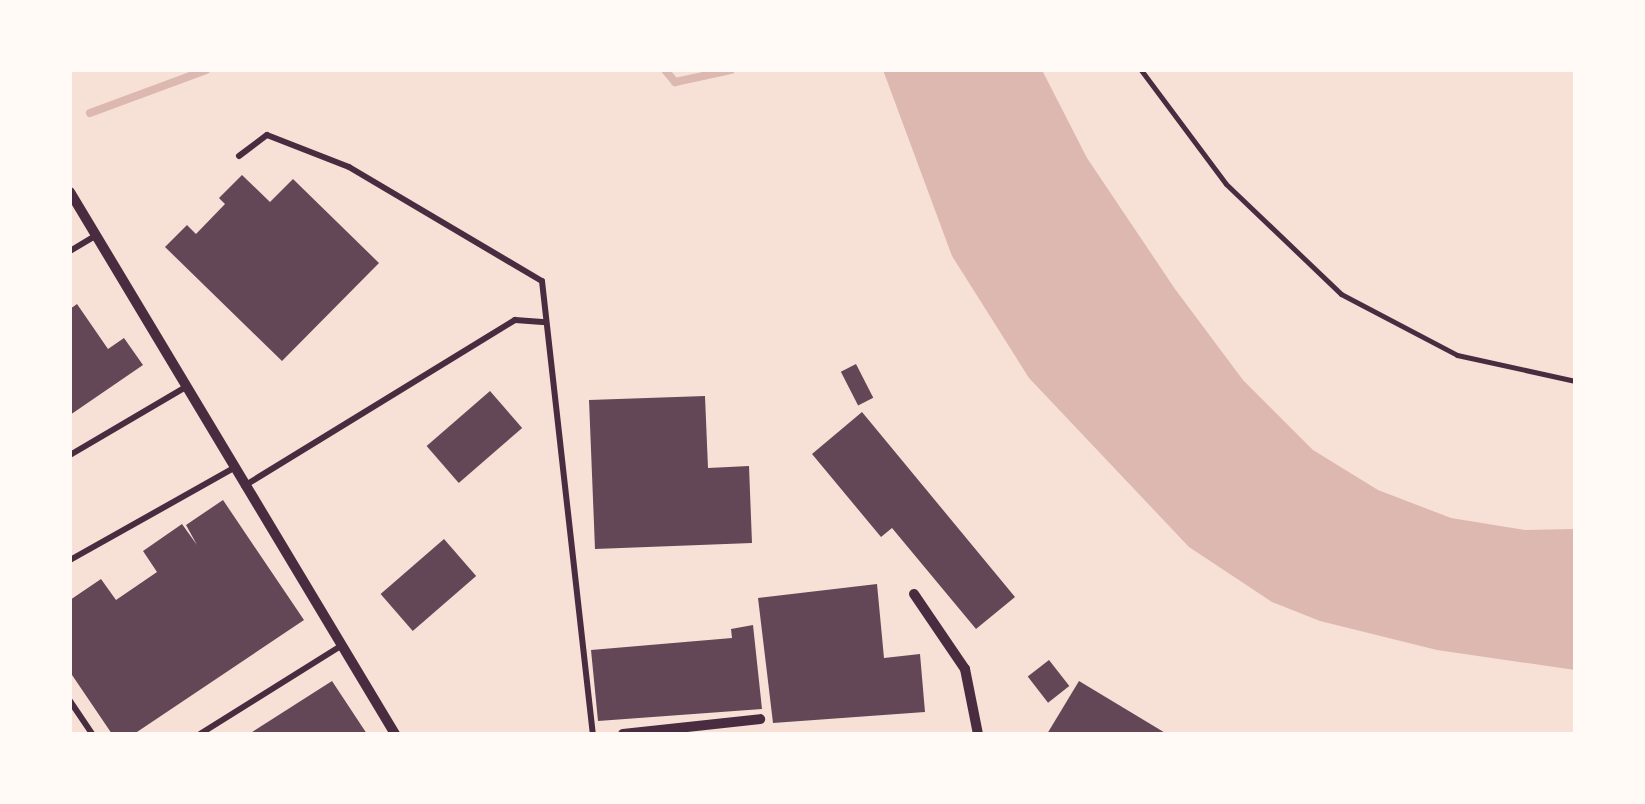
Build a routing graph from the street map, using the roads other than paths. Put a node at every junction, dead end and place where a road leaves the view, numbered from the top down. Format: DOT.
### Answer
graph roads {
  1 [pos="239,156"];
  2 [pos="70,192"];
  3 [pos="96,236"];
  4 [pos="70,251"];
  5 [pos="546,322"];
  6 [pos="187,387"];
  7 [pos="70,455"];
  8 [pos="232,469"];
  9 [pos="243,486"];
  10 [pos="70,560"];
  11 [pos="914,594"];
  12 [pos="341,646"];
  13 [pos="70,702"];
  14 [pos="760,720"];
  15 [pos="92,734"];
  16 [pos="200,734"];
  17 [pos="395,734"];
  18 [pos="593,734"];
  19 [pos="623,734"];
  20 [pos="978,734"];
  1 -- 5 [label="lane"];
  2 -- 3 [label="street"];
  3 -- 4 [label="lane"];
  3 -- 6 [label="street"];
  5 -- 9 [label="lane"];
  5 -- 18 [label="lane"];
  6 -- 7 [label="lane"];
  6 -- 8 [label="street"];
  8 -- 9 [label="street"];
  8 -- 10 [label="lane"];
  9 -- 12 [label="street"];
  11 -- 20 [label="street"];
  12 -- 16 [label="lane"];
  12 -- 17 [label="street"];
  13 -- 15 [label="lane"];
  14 -- 19 [label="street"];
}
